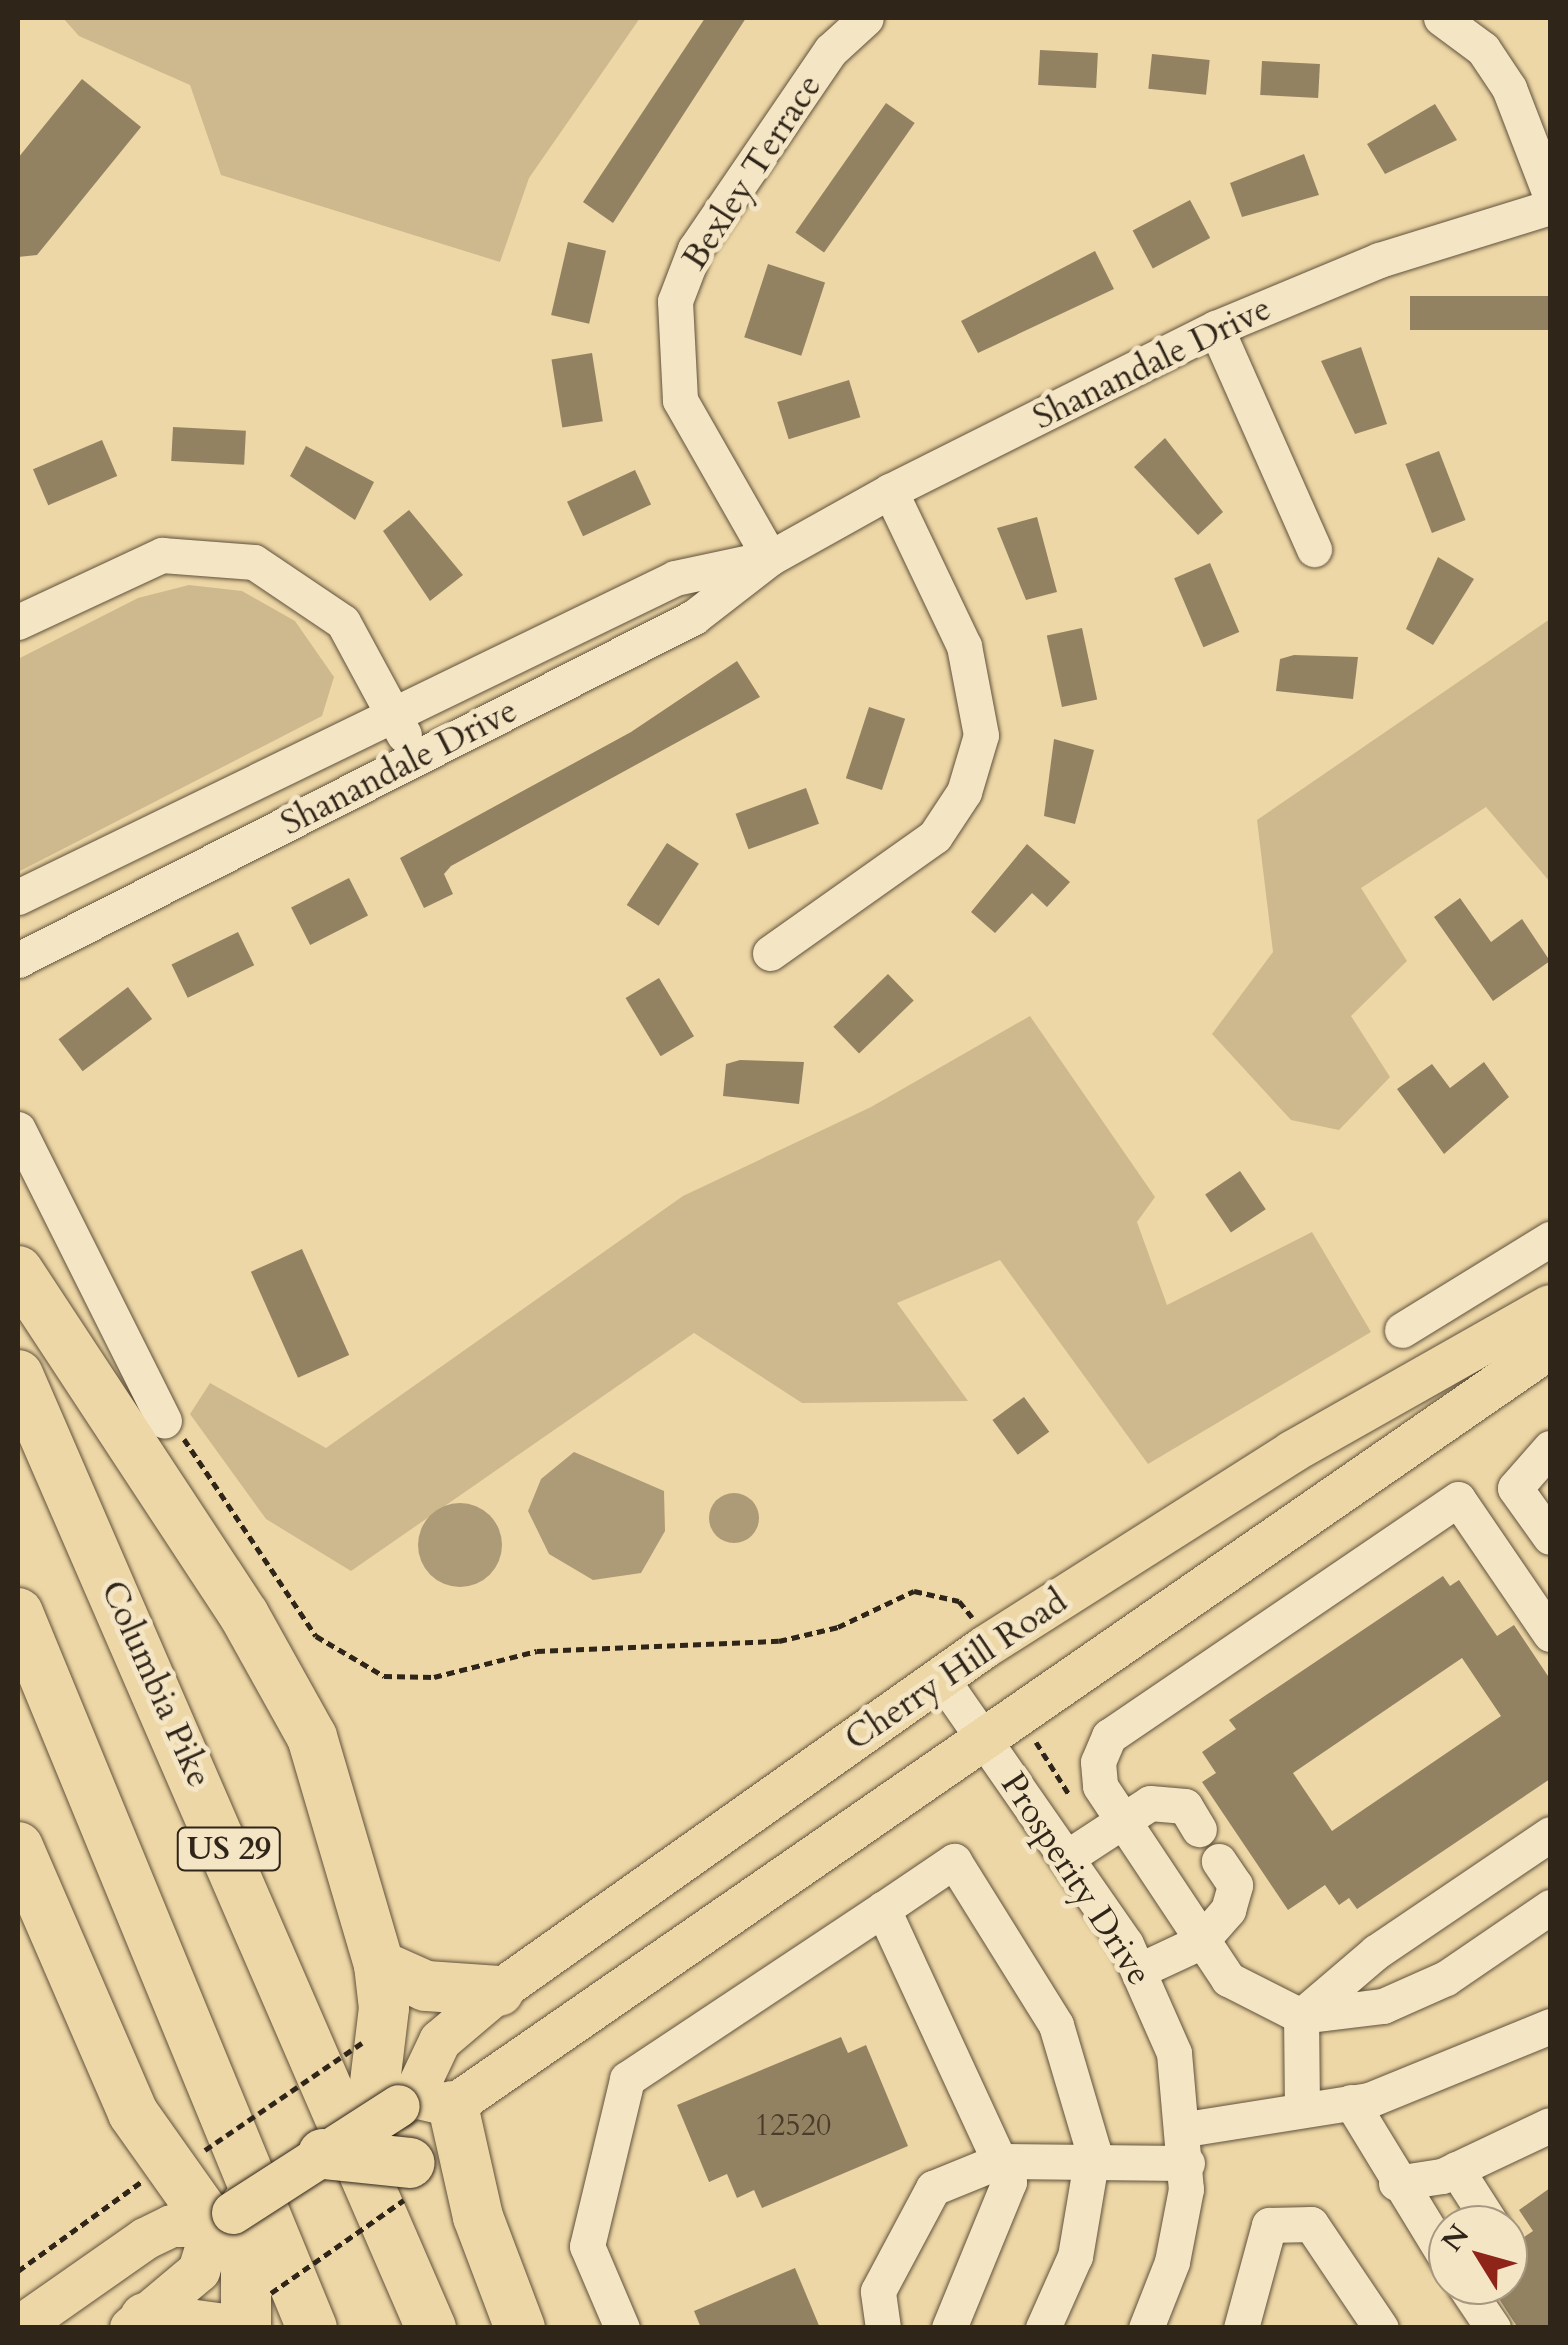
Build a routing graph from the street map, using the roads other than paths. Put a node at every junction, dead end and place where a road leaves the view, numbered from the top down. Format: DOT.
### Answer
graph roads {
  1 [pos="866,18"];
  2 [pos="1441,18"];
  3 [pos="1550,194"];
  4 [pos="1550,207"];
  5 [pos="1216,328"];
  6 [pos="890,491"];
  7 [pos="1314,548"];
  8 [pos="770,558"];
  9 [pos="18,622"];
  10 [pos="394,714"];
  11 [pos="416,758"];
  12 [pos="18,897"];
  13 [pos="770,953"];
  14 [pos="18,960"];
  15 [pos="18,1129"];
  16 [pos="1550,1239"];
  17 [pos="18,1272"];
  18 [pos="1550,1306"];
  19 [pos="1402,1330"];
  20 [pos="1550,1348"];
  21 [pos="18,1375"];
  22 [pos="164,1420"];
  23 [pos="1550,1448"];
  24 [pos="1550,1537"];
  25 [pos="18,1613"];
  26 [pos="1550,1634"];
  27 [pos="941,1678"];
  28 [pos="981,1736"];
  29 [pos="1122,1817"];
  30 [pos="1200,1829"];
  31 [pos="1550,1834"];
  32 [pos="18,1848"];
  33 [pos="1066,1858"];
  34 [pos="1220,1861"];
  35 [pos="1550,1908"];
  36 [pos="884,1910"];
  37 [pos="1200,1942"];
  38 [pos="379,1966"];
  39 [pos="1140,1970"];
  40 [pos="499,1991"];
  41 [pos="1301,2016"];
  42 [pos="1550,2026"];
  43 [pos="1352,2102"];
  44 [pos="409,2108"];
  45 [pos="1302,2110"];
  46 [pos="1550,2125"];
  47 [pos="1187,2146"];
  48 [pos="323,2154"];
  49 [pos="1000,2161"];
  50 [pos="1093,2163"];
  51 [pos="1456,2169"];
  52 [pos="1396,2183"];
  53 [pos="1479,2205"];
  54 [pos="478,2217"];
  55 [pos="234,2220"];
  56 [pos="1428,2230"];
  57 [pos="1477,2305"];
  58 [pos="259,2310"];
  59 [pos="138,2323"];
  60 [pos="18,2328"];
  61 [pos="217,2328"];
  62 [pos="312,2328"];
  63 [pos="431,2328"];
  64 [pos="520,2328"];
  65 [pos="622,2328"];
  66 [pos="883,2328"];
  67 [pos="949,2328"];
  68 [pos="1043,2328"];
  69 [pos="1146,2328"];
  70 [pos="1241,2328"];
  71 [pos="1381,2328"];
  72 [pos="1493,2328"];
  1 -- 8 [label="street, Bexley Terrace"];
  2 -- 3 [label="street"];
  4 -- 5 [label="street, Shanandale Drive"];
  5 -- 6 [label="street, Shanandale Drive"];
  5 -- 7 [label="street"];
  6 -- 8 [label="street, Shanandale Drive"];
  6 -- 13 [label="street"];
  8 -- 10 [label="street, Shanandale Drive"];
  8 -- 11 [label="street, Shanandale Drive"];
  9 -- 10 [label="street"];
  10 -- 11 [label="street"];
  10 -- 12 [label="street, Shanandale Drive"];
  11 -- 14 [label="street, Shanandale Drive"];
  15 -- 22 [label="street"];
  16 -- 19 [label="street"];
  17 -- 38 [label="highway"];
  18 -- 27 [label="main road, Cherry Hill Road"];
  20 -- 28 [label="main road, Cherry Hill Road"];
  21 -- 63 [label="highway, Columbia Pike / US 29"];
  23 -- 24 [label="street"];
  25 -- 62 [label="highway, US 29"];
  26 -- 29 [label="street"];
  27 -- 28 [label="street, Prosperity Drive"];
  27 -- 40 [label="main road, Cherry Hill Road"];
  28 -- 33 [label="street, Prosperity Drive"];
  28 -- 44 [label="main road, Cherry Hill Road"];
  29 -- 30 [label="street"];
  29 -- 33 [label="street"];
  29 -- 37 [label="street"];
  31 -- 41 [label="street"];
  32 -- 55 [label="highway"];
  33 -- 39 [label="street, Prosperity Drive"];
  34 -- 37 [label="street"];
  35 -- 41 [label="street"];
  36 -- 49 [label="street"];
  36 -- 50 [label="street"];
  36 -- 65 [label="street"];
  37 -- 39 [label="street"];
  37 -- 41 [label="street"];
  38 -- 40 [label="highway"];
  38 -- 44 [label="highway"];
  39 -- 47 [label="street, Prosperity Drive"];
  40 -- 44 [label="main road, Cherry Hill Road"];
  41 -- 45 [label="street"];
  42 -- 43 [label="street"];
  43 -- 45 [label="street"];
  43 -- 52 [label="street"];
  44 -- 48 [label="main road, Cherry Hill Road, bridge"];
  44 -- 54 [label="highway"];
  45 -- 47 [label="street"];
  46 -- 51 [label="street"];
  47 -- 50 [label="street"];
  47 -- 69 [label="street, Prosperity Drive"];
  48 -- 54 [label="highway, bridge"];
  48 -- 55 [label="main road, Cherry Hill Road, bridge"];
  49 -- 50 [label="street"];
  49 -- 66 [label="street"];
  49 -- 67 [label="street"];
  50 -- 68 [label="street"];
  51 -- 52 [label="street"];
  51 -- 53 [label="street"];
  52 -- 56 [label="street"];
  54 -- 64 [label="highway"];
  55 -- 58 [label="highway"];
  55 -- 59 [label="main road"];
  55 -- 60 [label="main road"];
  57 -- 72 [label="street"];
  59 -- 61 [label="highway"];
  70 -- 71 [label="street"];
}
